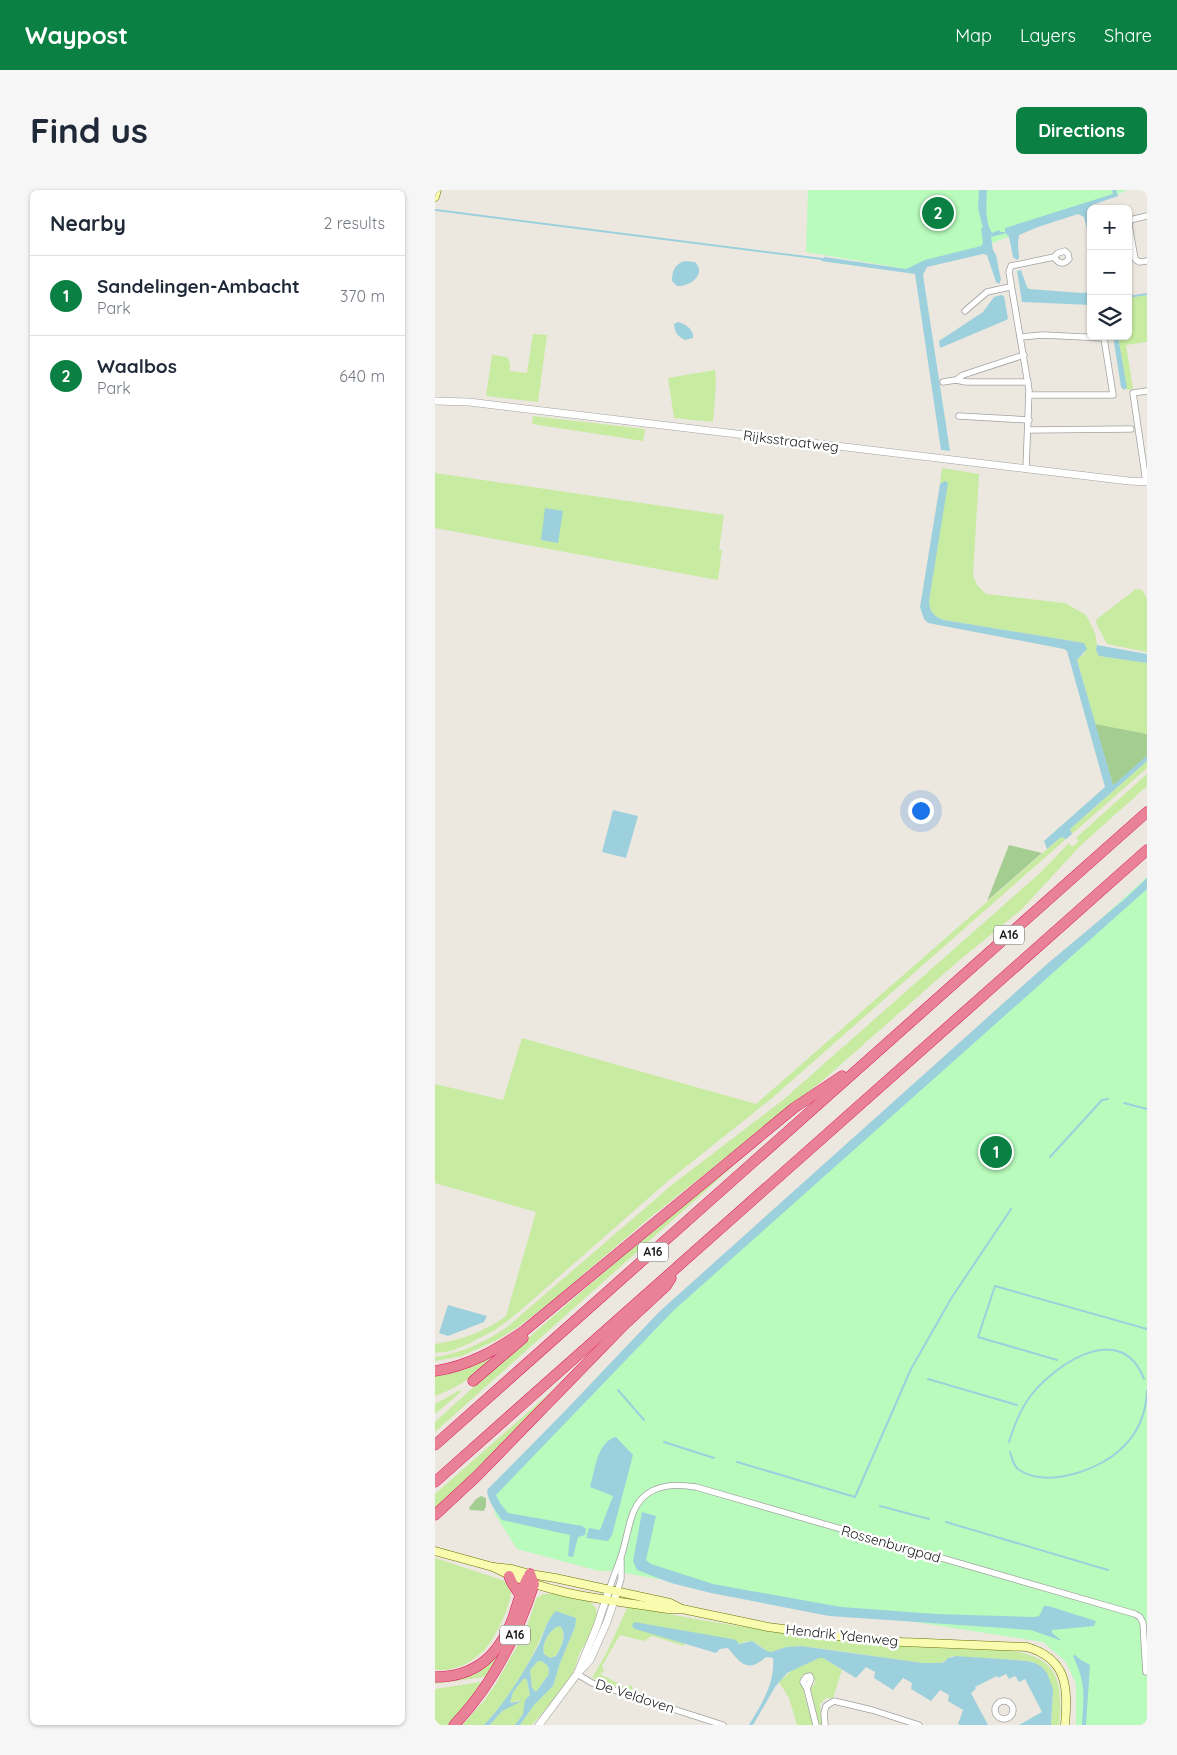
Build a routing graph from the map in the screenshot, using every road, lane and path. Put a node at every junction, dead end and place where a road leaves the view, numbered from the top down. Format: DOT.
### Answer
graph roads {
  1 [pos="437,190"];
  2 [pos="435,197"];
  3 [pos="1147,216"];
  4 [pos="1054,257"];
  5 [pos="1147,261"];
  6 [pos="1011,287"];
  7 [pos="965,311"];
  8 [pos="1020,337"];
  9 [pos="1023,355"];
  10 [pos="956,380"];
  11 [pos="943,382"];
  12 [pos="1028,382"];
  13 [pos="1147,391"];
  14 [pos="1029,395"];
  15 [pos="435,401"];
  16 [pos="959,416"];
  17 [pos="1029,420"];
  18 [pos="1131,428"];
  19 [pos="1029,430"];
  20 [pos="1026,469"];
  21 [pos="1147,482"];
  22 [pos="1147,812"];
  23 [pos="1147,850"];
  24 [pos="870,1058"];
  25 [pos="680,1264"];
  26 [pos="580,1285"];
  27 [pos="435,1371"];
  28 [pos="473,1381"];
  29 [pos="435,1445"];
  30 [pos="435,1482"];
  31 [pos="435,1515"];
  32 [pos="617,1547"];
  33 [pos="623,1549"];
  34 [pos="435,1551"];
  35 [pos="493,1567"];
  36 [pos="509,1576"];
  37 [pos="530,1580"];
  38 [pos="613,1591"];
  39 [pos="520,1595"];
  40 [pos="610,1600"];
  41 [pos="681,1609"];
  42 [pos="1145,1672"];
  43 [pos="577,1674"];
  44 [pos="435,1677"];
  45 [pos="807,1689"];
  46 [pos="701,1717"];
  47 [pos="454,1725"];
  48 [pos="539,1725"];
  49 [pos="698,1725"];
  50 [pos="723,1725"];
  51 [pos="816,1725"];
  52 [pos="825,1725"];
  53 [pos="919,1725"];
  54 [pos="1063,1725"];
  1 -- 2 [label="main road"];
  3 -- 5 [label="street"];
  4 -- 6 [label="street"];
  6 -- 7 [label="street"];
  6 -- 8 [label="street"];
  8 -- 9 [label="street"];
  8 -- 14 [label="street"];
  9 -- 10 [label="street"];
  9 -- 12 [label="street"];
  10 -- 11 [label="street"];
  10 -- 12 [label="street"];
  12 -- 14 [label="street"];
  13 -- 21 [label="street, Rijksstraatweg"];
  14 -- 17 [label="street"];
  15 -- 20 [label="street, Rijksstraatweg"];
  16 -- 17 [label="street"];
  17 -- 19 [label="street"];
  18 -- 19 [label="street"];
  19 -- 20 [label="street"];
  20 -- 21 [label="street, Rijksstraatweg"];
  22 -- 24 [label="highway, A16"];
  23 -- 25 [label="highway, A16"];
  24 -- 26 [label="highway, A16"];
  24 -- 29 [label="highway, A16"];
  25 -- 30 [label="highway, A16"];
  25 -- 31 [label="highway, A16"];
  26 -- 27 [label="highway, A16"];
  26 -- 28 [label="highway, A16"];
  32 -- 33 [label="street"];
  33 -- 38 [label="street, Rossenburgpad"];
  33 -- 42 [label="street, Rossenburgpad"];
  34 -- 35 [label="main road, Hendrik Ydenweg"];
  35 -- 36 [label="main road, Hendrik Ydenweg"];
  35 -- 37 [label="main road, Hendrik Ydenweg"];
  36 -- 37 [label="main road, Hendrik Ydenweg"];
  36 -- 39 [label="highway"];
  37 -- 38 [label="main road, Hendrik Ydenweg"];
  37 -- 39 [label="highway, A16"];
  37 -- 40 [label="main road, Hendrik Ydenweg"];
  37 -- 47 [label="highway, A16"];
  38 -- 40 [label="street"];
  38 -- 41 [label="main road, Hendrik Ydenweg"];
  39 -- 44 [label="highway, A16"];
  40 -- 41 [label="main road, Hendrik Ydenweg"];
  40 -- 43 [label="street"];
  41 -- 54 [label="main road, Hendrik Ydenweg"];
  43 -- 46 [label="street, De Veldoven"];
  43 -- 48 [label="street"];
  45 -- 51 [label="street"];
  46 -- 49 [label="street"];
  46 -- 50 [label="street, De Veldoven"];
  52 -- 53 [label="street"];
}
